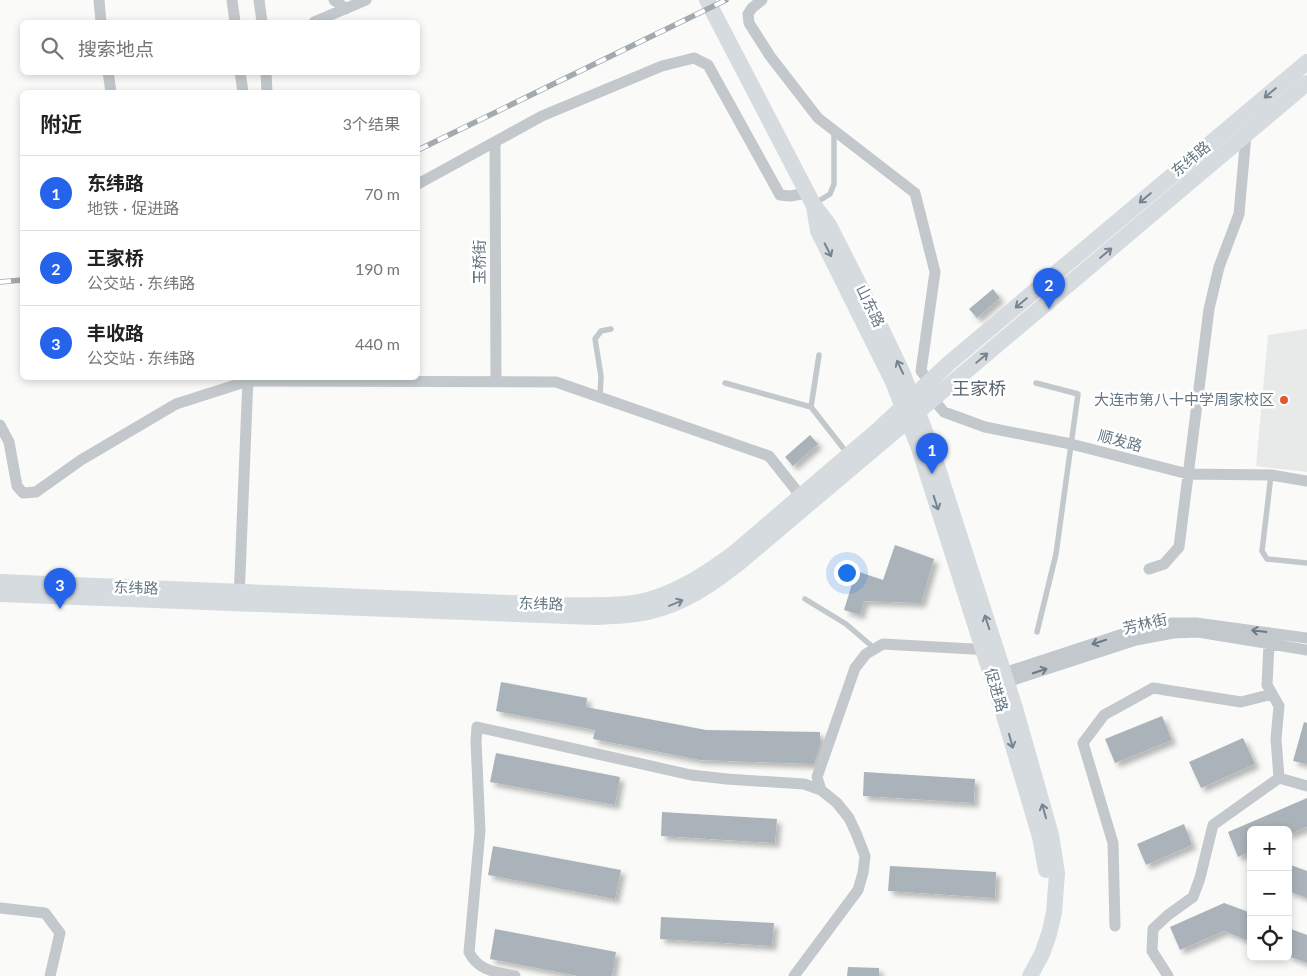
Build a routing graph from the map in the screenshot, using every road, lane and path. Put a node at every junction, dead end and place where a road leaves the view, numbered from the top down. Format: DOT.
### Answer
graph roads {
  1 [pos="99,0"];
  2 [pos="232,0"];
  3 [pos="259,0"];
  4 [pos="334,0"];
  5 [pos="366,0"];
  6 [pos="708,0"];
  7 [pos="762,0"];
  8 [pos="346,9"];
  9 [pos="101,20"];
  10 [pos="235,20"];
  11 [pos="262,20"];
  12 [pos="319,20"];
  13 [pos="1307,62"];
  14 [pos="108,75"];
  15 [pos="240,75"];
  16 [pos="266,75"];
  17 [pos="1307,83"];
  18 [pos="111,90"];
  19 [pos="243,90"];
  20 [pos="267,90"];
  21 [pos="834,130"];
  22 [pos="1246,135"];
  23 [pos="495,142"];
  24 [pos="420,183"];
  25 [pos="810,198"];
  26 [pos="611,329"];
  27 [pos="819,355"];
  28 [pos="245,380"];
  29 [pos="248,380"];
  30 [pos="331,380"];
  31 [pos="496,382"];
  32 [pos="930,382"];
  33 [pos="725,383"];
  34 [pos="1036,383"];
  35 [pos="600,398"];
  36 [pos="933,399"];
  37 [pos="811,407"];
  38 [pos="910,410"];
  39 [pos="0,425"];
  40 [pos="1071,444"];
  41 [pos="852,460"];
  42 [pos="1188,474"];
  43 [pos="1271,475"];
  44 [pos="1307,481"];
  45 [pos="804,501"];
  46 [pos="1307,563"];
  47 [pos="1149,569"];
  48 [pos="0,582"];
  49 [pos="0,594"];
  50 [pos="239,598"];
  51 [pos="805,599"];
  52 [pos="1037,632"];
  53 [pos="1307,638"];
  54 [pos="1269,643"];
  55 [pos="874,648"];
  56 [pos="990,650"];
  57 [pos="1307,650"];
  58 [pos="1001,679"];
  59 [pos="1272,694"];
  60 [pos="1278,778"];
  61 [pos="1307,786"];
  62 [pos="821,790"];
  63 [pos="0,908"];
  64 [pos="1116,926"];
  65 [pos="50,976"];
  66 [pos="515,976"];
  67 [pos="794,976"];
  68 [pos="1017,976"];
  69 [pos="1030,976"];
  70 [pos="1168,976"];
  1 -- 9 [label="street"];
  2 -- 10 [label="street"];
  3 -- 11 [label="street"];
  4 -- 8 [label="street"];
  5 -- 8 [label="street"];
  6 -- 25 [label="main road, 山东路"];
  7 -- 21 [label="street"];
  8 -- 12 [label="street"];
  13 -- 32 [label="main road, 东纬路, one-way"];
  14 -- 18 [label="street"];
  15 -- 19 [label="street"];
  16 -- 20 [label="street"];
  17 -- 22 [label="main road, 东纬路"];
  21 -- 25 [label="lane"];
  21 -- 32 [label="street"];
  36 -- 22 [label="main road, 东纬路, one-way"];
  22 -- 42 [label="street"];
  23 -- 24 [label="street"];
  23 -- 25 [label="street"];
  23 -- 31 [label="street, 玉桥街"];
  25 -- 38 [label="main road, 山东路"];
  26 -- 35 [label="lane"];
  27 -- 37 [label="lane"];
  28 -- 39 [label="street"];
  29 -- 50 [label="street"];
  30 -- 31 [label="street"];
  31 -- 35 [label="street"];
  32 -- 38 [label="main road, 东纬路"];
  33 -- 37 [label="lane"];
  34 -- 40 [label="lane"];
  35 -- 45 [label="street"];
  36 -- 38 [label="main road, 东纬路"];
  36 -- 40 [label="street, 顺发路"];
  37 -- 41 [label="lane"];
  38 -- 41 [label="main road, 东纬路"];
  38 -- 56 [label="main road, 促进路"];
  40 -- 42 [label="street, 顺发路"];
  40 -- 52 [label="lane"];
  41 -- 45 [label="main road, 东纬路"];
  42 -- 43 [label="street, 顺发路"];
  42 -- 47 [label="street"];
  43 -- 44 [label="street, 顺发路"];
  43 -- 46 [label="lane"];
  45 -- 50 [label="main road, 东纬路"];
  48 -- 50 [label="main road, 东纬路"];
  49 -- 50 [label="main road, 东纬路"];
  51 -- 55 [label="lane"];
  53 -- 58 [label="street, one-way"];
  54 -- 57 [label="street, 芳林街"];
  58 -- 54 [label="street, 芳林街, one-way"];
  54 -- 59 [label="street"];
  55 -- 56 [label="street"];
  55 -- 62 [label="street"];
  56 -- 58 [label="main road, 促进路"];
  58 -- 68 [label="main road, 促进路, one-way"];
  69 -- 58 [label="main road, 促进路, one-way"];
  59 -- 60 [label="street"];
  59 -- 64 [label="street"];
  60 -- 61 [label="street"];
  60 -- 70 [label="street"];
  62 -- 66 [label="street"];
  62 -- 67 [label="street"];
  63 -- 65 [label="street"];
}
